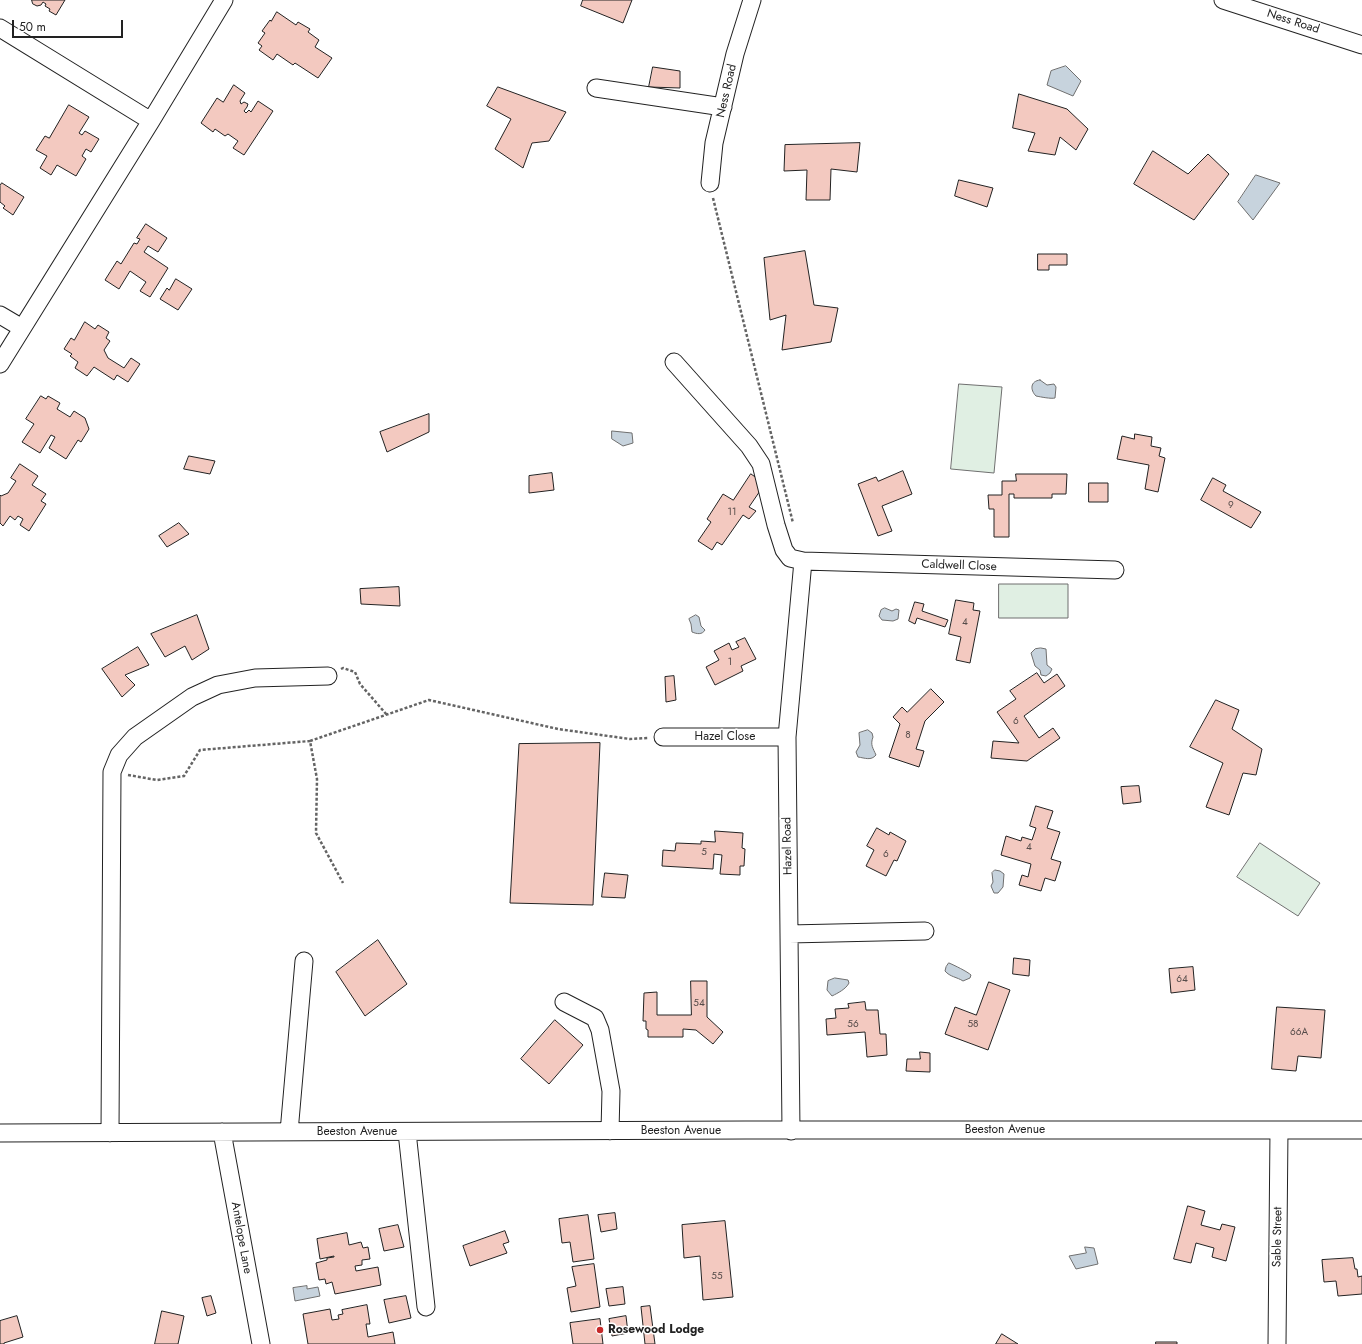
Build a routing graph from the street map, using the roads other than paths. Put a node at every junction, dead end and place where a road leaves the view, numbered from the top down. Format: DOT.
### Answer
graph roads {
  1 [pos="224,0"];
  2 [pos="752,0"];
  3 [pos="1223,0"];
  4 [pos="0,28"];
  5 [pos="1362,45"];
  6 [pos="596,88"];
  7 [pos="723,107"];
  8 [pos="151,121"];
  9 [pos="710,183"];
  10 [pos="0,315"];
  11 [pos="22,328"];
  12 [pos="674,362"];
  13 [pos="0,364"];
  14 [pos="803,561"];
  15 [pos="1114,570"];
  16 [pos="328,676"];
  17 [pos="663,737"];
  18 [pos="787,737"];
  19 [pos="925,931"];
  20 [pos="789,934"];
  21 [pos="304,961"];
  22 [pos="564,1002"];
  23 [pos="1279,1130"];
  24 [pos="1362,1130"];
  25 [pos="610,1131"];
  26 [pos="791,1131"];
  27 [pos="222,1132"];
  28 [pos="289,1132"];
  29 [pos="408,1132"];
  30 [pos="0,1133"];
  31 [pos="110,1133"];
  32 [pos="426,1307"];
  33 [pos="260,1344"];
  34 [pos="1277,1344"];
  1 -- 8 [label="street"];
  2 -- 7 [label="street, Ness Road"];
  3 -- 5 [label="street, Ness Road"];
  4 -- 8 [label="street"];
  6 -- 7 [label="street"];
  7 -- 9 [label="street, Ness Road"];
  8 -- 11 [label="street"];
  10 -- 11 [label="street"];
  11 -- 13 [label="street"];
  12 -- 14 [label="street"];
  14 -- 15 [label="street, Caldwell Close"];
  14 -- 18 [label="street, Hazel Road"];
  16 -- 31 [label="street"];
  17 -- 18 [label="street, Hazel Close"];
  18 -- 20 [label="street, Hazel Road"];
  19 -- 20 [label="street"];
  20 -- 26 [label="street, Hazel Road"];
  21 -- 28 [label="street"];
  22 -- 25 [label="street"];
  23 -- 24 [label="street, Beeston Avenue"];
  23 -- 26 [label="street, Beeston Avenue"];
  23 -- 34 [label="street, Sable Street"];
  25 -- 26 [label="street, Beeston Avenue"];
  25 -- 29 [label="street, Beeston Avenue"];
  27 -- 28 [label="street, Beeston Avenue"];
  27 -- 31 [label="street, Beeston Avenue"];
  27 -- 33 [label="street, Antelope Lane"];
  28 -- 29 [label="street, Beeston Avenue"];
  29 -- 32 [label="street"];
  30 -- 31 [label="street, Beeston Avenue"];
}
